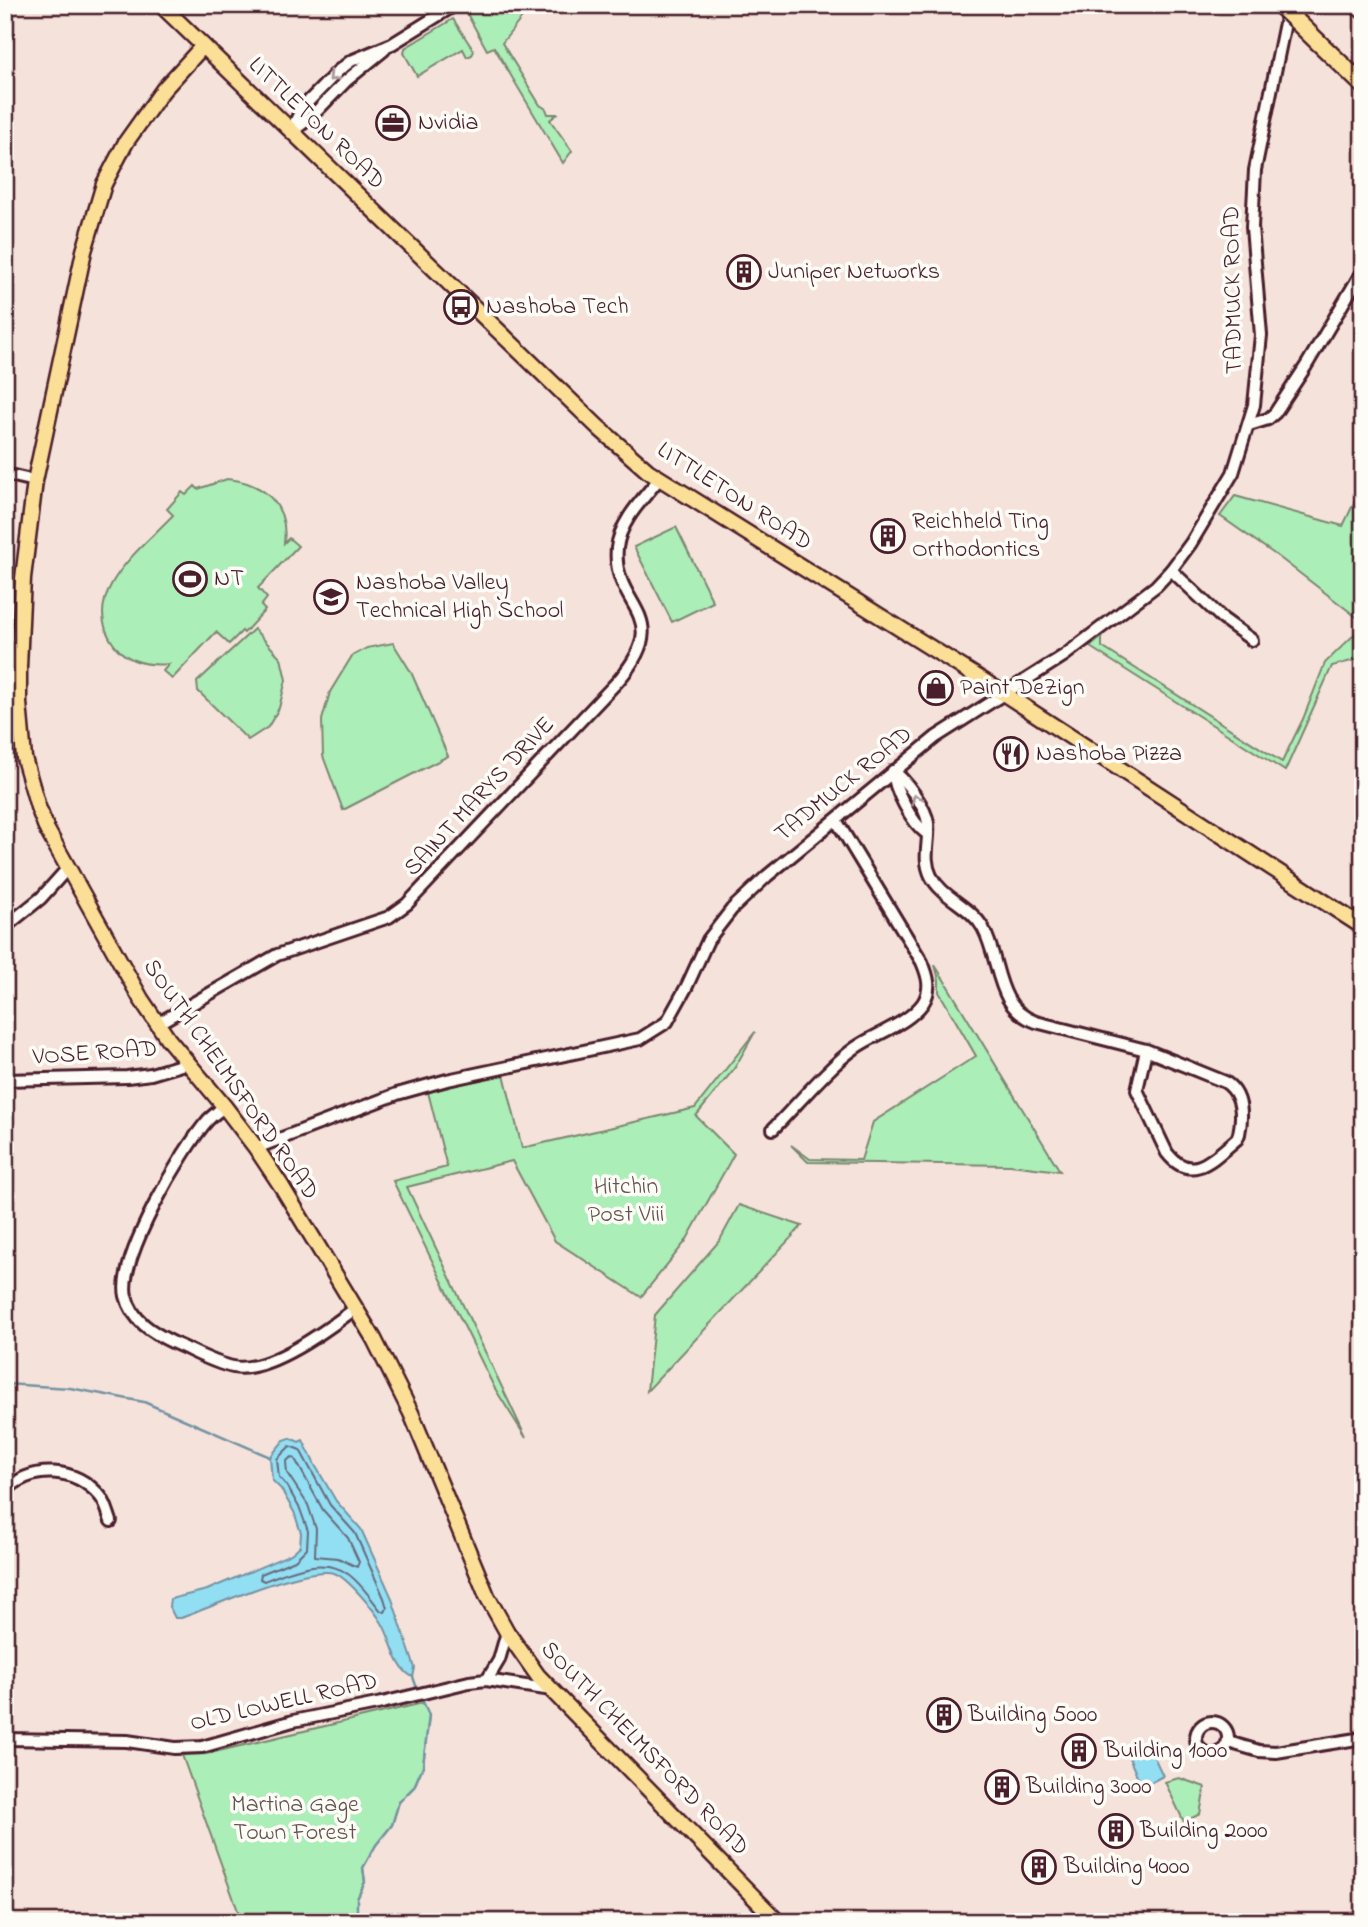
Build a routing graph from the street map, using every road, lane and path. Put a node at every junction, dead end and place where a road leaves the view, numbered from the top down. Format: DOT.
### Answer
graph roads {
  1 [pos="161,5"];
  2 [pos="455,5"];
  3 [pos="1279,5"];
  4 [pos="1288,5"];
  5 [pos="1357,5"];
  6 [pos="1363,10"];
  7 [pos="202,46"];
  8 [pos="1363,85"];
  9 [pos="291,131"];
  10 [pos="1363,270"];
  11 [pos="1249,425"];
  12 [pos="5,474"];
  13 [pos="659,479"];
  14 [pos="35,481"];
  15 [pos="1171,570"];
  16 [pos="1252,640"];
  17 [pos="12,660"];
  18 [pos="1003,693"];
  19 [pos="892,771"];
  20 [pos="835,820"];
  21 [pos="67,869"];
  22 [pos="5,927"];
  23 [pos="1363,927"];
  24 [pos="157,1024"];
  25 [pos="1146,1050"];
  26 [pos="188,1063"];
  27 [pos="5,1080"];
  28 [pos="224,1106"];
  29 [pos="774,1129"];
  30 [pos="256,1148"];
  31 [pos="356,1308"];
  32 [pos="5,1491"];
  33 [pos="111,1521"];
  34 [pos="506,1632"];
  35 [pos="487,1680"];
  36 [pos="552,1690"];
  37 [pos="1363,1738"];
  38 [pos="5,1739"];
  39 [pos="1228,1742"];
  40 [pos="778,1922"];
  1 -- 7 [label="main road, LITTLETON ROAD"];
  2 -- 9 [label="street"];
  3 -- 8 [label="highway, bridge"];
  4 -- 11 [label="street, TADMUCK ROAD"];
  5 -- 6 [label="highway"];
  7 -- 9 [label="main road, LITTLETON ROAD"];
  7 -- 14 [label="main road, SOUTH CHELMSFORD ROAD"];
  9 -- 13 [label="main road, LITTLETON ROAD"];
  10 -- 11 [label="street"];
  11 -- 15 [label="street, TADMUCK ROAD"];
  12 -- 14 [label="street"];
  13 -- 18 [label="main road, LITTLETON ROAD"];
  13 -- 24 [label="street, SAINT MARYS DRIVE"];
  14 -- 17 [label="main road, SOUTH CHELMSFORD ROAD"];
  15 -- 16 [label="street"];
  15 -- 18 [label="street, TADMUCK ROAD"];
  17 -- 21 [label="main road, SOUTH CHELMSFORD ROAD"];
  18 -- 19 [label="street, TADMUCK ROAD"];
  18 -- 23 [label="main road, LITTLETON ROAD"];
  19 -- 20 [label="street, TADMUCK ROAD"];
  19 -- 25 [label="street"];
  20 -- 29 [label="street"];
  20 -- 30 [label="street, TADMUCK ROAD"];
  21 -- 22 [label="street"];
  21 -- 24 [label="main road, SOUTH CHELMSFORD ROAD"];
  24 -- 26 [label="main road, SOUTH CHELMSFORD ROAD"];
  25 -- 25 [label="street"];
  26 -- 27 [label="street, VOSE ROAD"];
  26 -- 28 [label="main road, SOUTH CHELMSFORD ROAD"];
  28 -- 30 [label="main road, SOUTH CHELMSFORD ROAD"];
  28 -- 31 [label="street"];
  30 -- 31 [label="main road, SOUTH CHELMSFORD ROAD"];
  31 -- 34 [label="main road, SOUTH CHELMSFORD ROAD"];
  32 -- 33 [label="street"];
  34 -- 35 [label="street"];
  34 -- 36 [label="main road, SOUTH CHELMSFORD ROAD"];
  35 -- 36 [label="street, OLD LOWELL ROAD"];
  35 -- 38 [label="street, OLD LOWELL ROAD"];
  36 -- 40 [label="main road, SOUTH CHELMSFORD ROAD"];
  37 -- 39 [label="street"];
}
